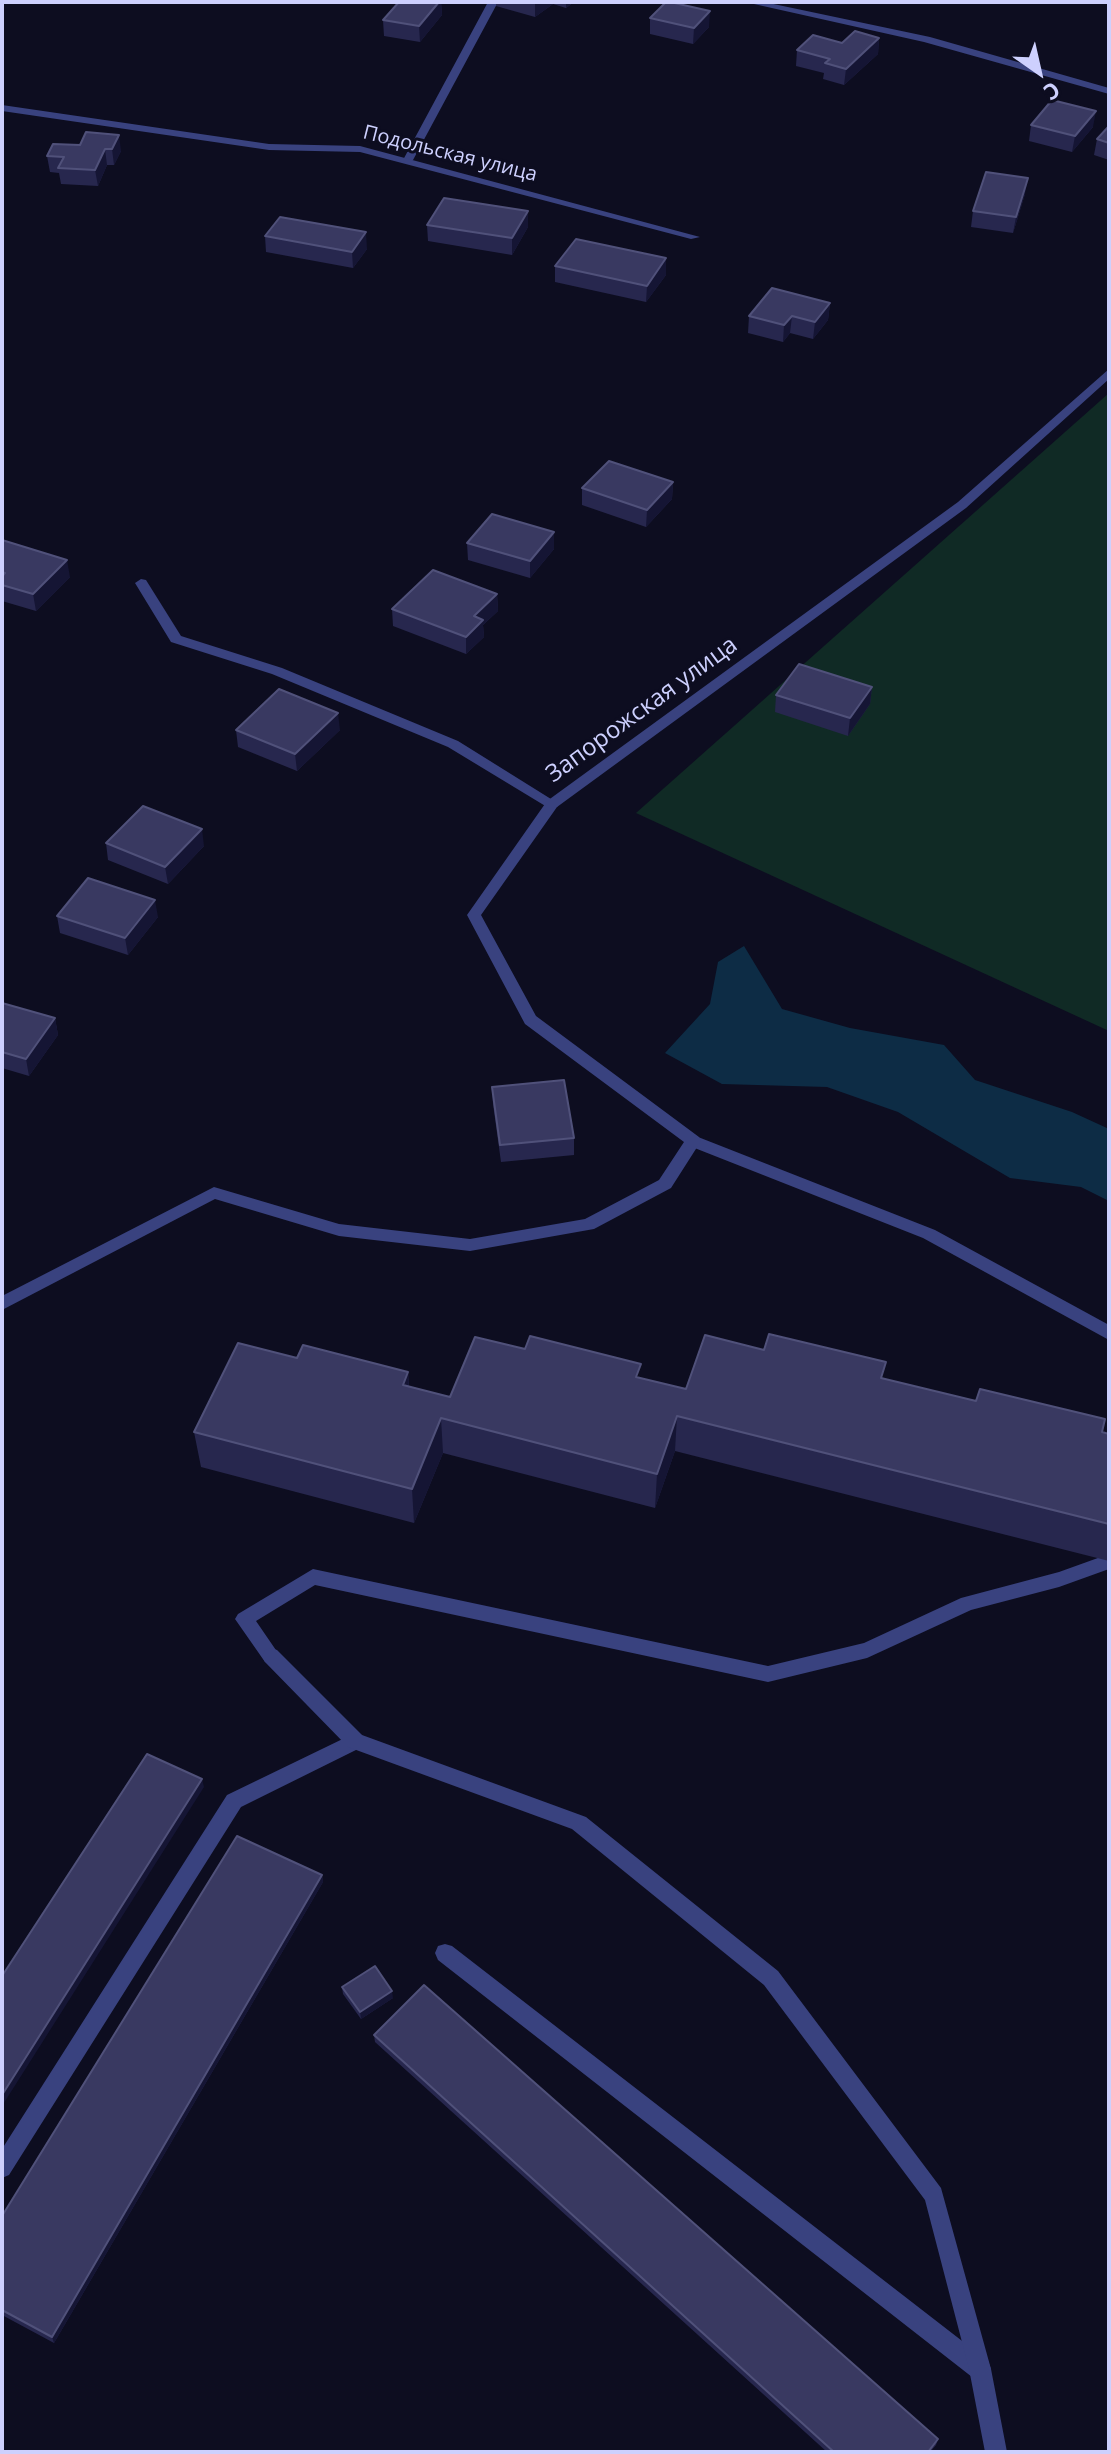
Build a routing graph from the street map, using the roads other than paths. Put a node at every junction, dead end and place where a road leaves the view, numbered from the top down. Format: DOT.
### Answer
graph roads {
  1 [pos="493,2"];
  2 [pos="750,2"];
  3 [pos="1109,91"];
  4 [pos="2,108"];
  5 [pos="408,160"];
  6 [pos="695,237"];
  7 [pos="1109,373"];
  8 [pos="141,583"];
  9 [pos="552,804"];
  10 [pos="693,1141"];
  11 [pos="2,1304"];
  12 [pos="1109,1333"];
  13 [pos="1109,1561"];
  14 [pos="355,1741"];
  15 [pos="445,1953"];
  16 [pos="2,2168"];
  17 [pos="980,2369"];
  18 [pos="996,2452"];
  1 -- 5 [label="street"];
  2 -- 3 [label="street"];
  4 -- 5 [label="street, Подольская улица"];
  5 -- 6 [label="street, Подольская улица"];
  7 -- 9 [label="street, Запорожская улица"];
  8 -- 9 [label="street"];
  9 -- 10 [label="street, Запорожская улица"];
  10 -- 11 [label="street"];
  10 -- 12 [label="street"];
  13 -- 14 [label="street"];
  14 -- 16 [label="street"];
  14 -- 17 [label="street"];
  15 -- 17 [label="street"];
  17 -- 18 [label="street"];
}
